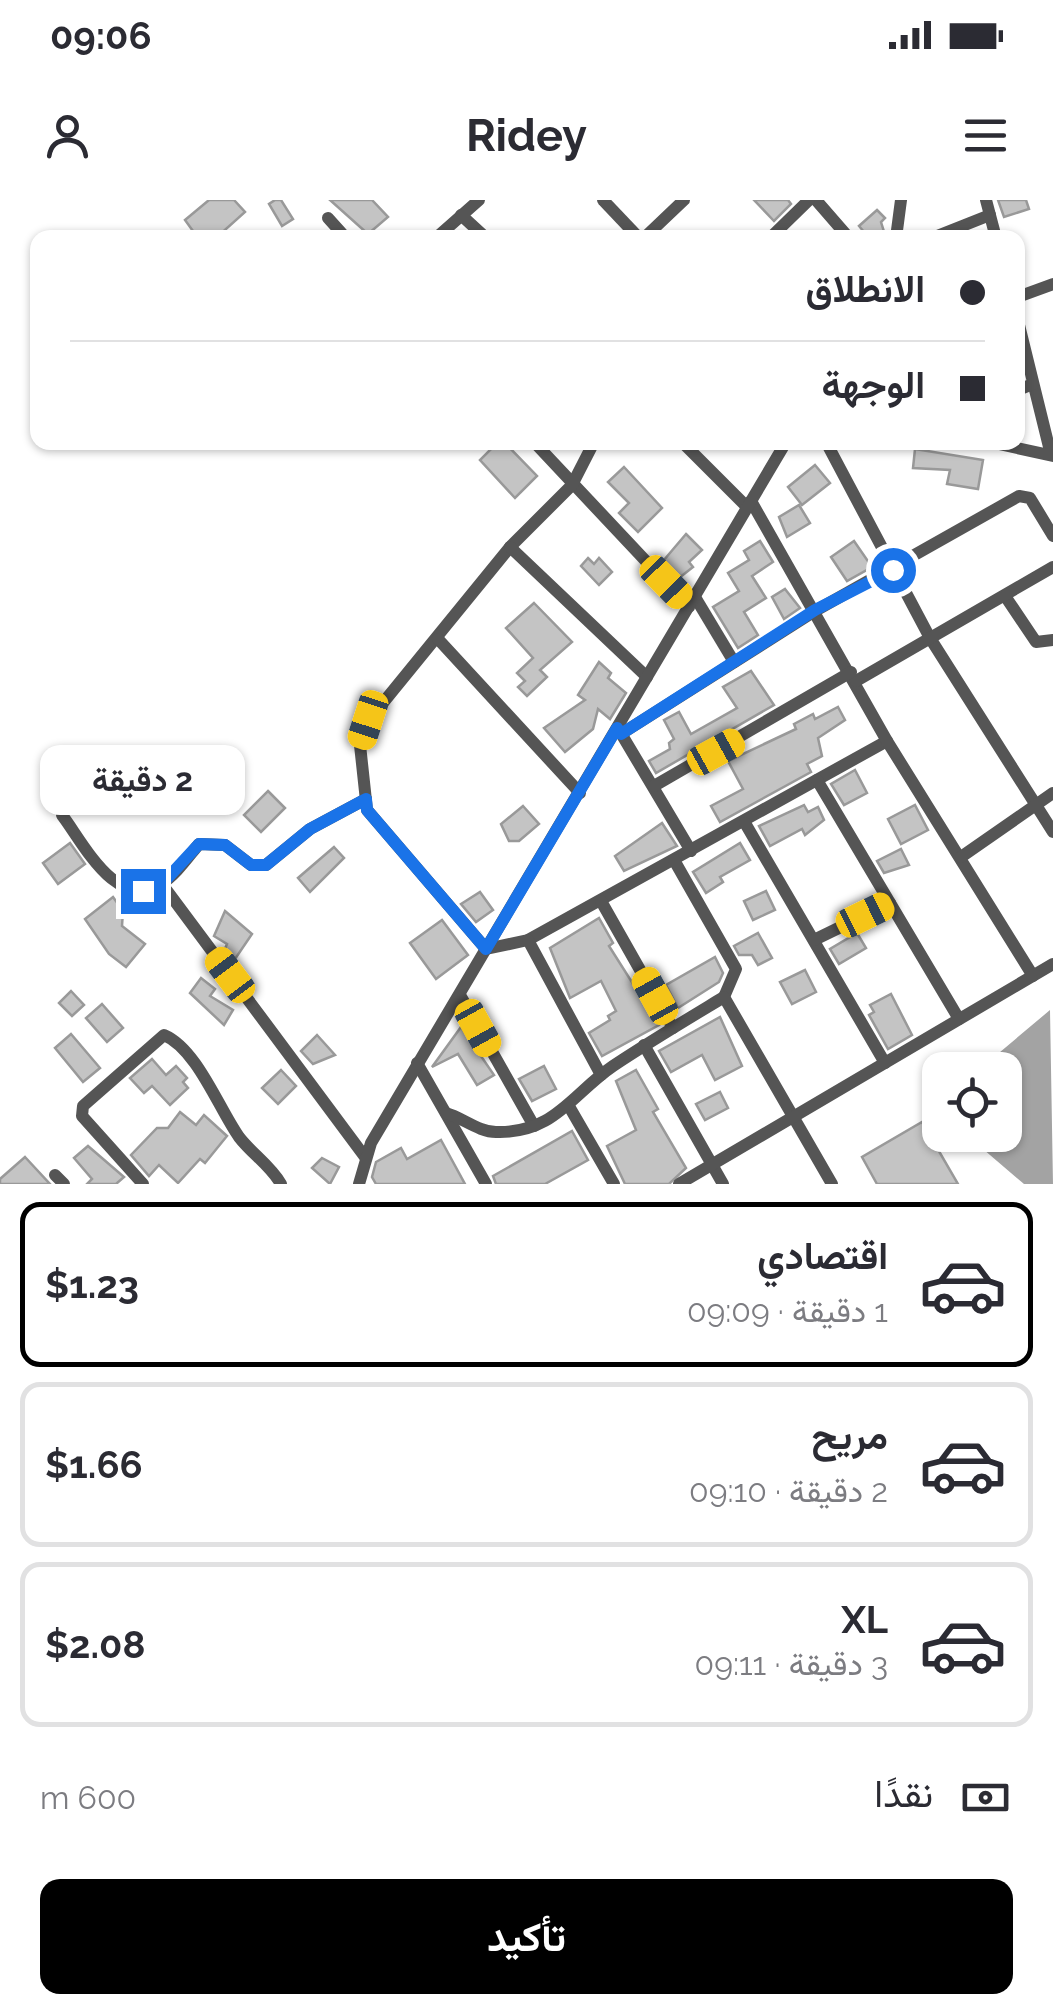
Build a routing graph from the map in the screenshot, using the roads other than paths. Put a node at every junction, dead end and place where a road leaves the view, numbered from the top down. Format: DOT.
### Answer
graph roads {
  1 [pos="479,200"];
  2 [pos="604,200"];
  3 [pos="684,200"];
  4 [pos="812,200"];
  5 [pos="901,200"];
  6 [pos="986,200"];
  7 [pos="462,215"];
  8 [pos="990,215"];
  9 [pos="328,218"];
  10 [pos="339,230"];
  11 [pos="445,230"];
  12 [pos="478,230"];
  13 [pos="634,230"];
  14 [pos="651,230"];
  15 [pos="779,230"];
  16 [pos="841,230"];
  17 [pos="897,230"];
  18 [pos="952,230"];
  19 [pos="994,230"];
  20 [pos="1053,284"];
  21 [pos="1025,294"];
  22 [pos="1025,353"];
  23 [pos="1032,384"];
  24 [pos="1025,387"];
  25 [pos="1025,449"];
  26 [pos="541,450"];
  27 [pos="590,450"];
  28 [pos="691,450"];
  29 [pos="781,450"];
  30 [pos="830,450"];
  31 [pos="1052,455"];
  32 [pos="572,485"];
  33 [pos="749,504"];
  34 [pos="1053,536"];
  35 [pos="510,547"];
  36 [pos="1053,567"];
  37 [pos="893,570"];
  38 [pos="1005,596"];
  39 [pos="692,602"];
  40 [pos="815,610"];
  41 [pos="438,638"];
  42 [pos="930,638"];
  43 [pos="1052,644"];
  44 [pos="734,662"];
  45 [pos="647,677"];
  46 [pos="854,677"];
  47 [pos="619,731"];
  48 [pos="887,741"];
  49 [pos="818,780"];
  50 [pos="654,786"];
  51 [pos="580,793"];
  52 [pos="1053,793"];
  53 [pos="366,799"];
  54 [pos="1037,806"];
  55 [pos="62,815"];
  56 [pos="745,823"];
  57 [pos="1053,832"];
  58 [pos="691,851"];
  59 [pos="961,857"];
  60 [pos="674,860"];
  61 [pos="162,884"];
  62 [pos="601,900"];
  63 [pos="890,903"];
  64 [pos="528,940"];
  65 [pos="814,940"];
  66 [pos="486,949"];
  67 [pos="1053,964"];
  68 [pos="1033,976"];
  69 [pos="460,995"];
  70 [pos="724,997"];
  71 [pos="959,1019"];
  72 [pos="672,1028"];
  73 [pos="644,1045"];
  74 [pos="417,1062"];
  75 [pos="885,1063"];
  76 [pos="600,1075"];
  77 [pos="570,1108"];
  78 [pos="446,1113"];
  79 [pos="794,1116"];
  80 [pos="534,1126"];
  81 [pos="366,1157"];
  82 [pos="712,1164"];
  83 [pos="142,1184"];
  84 [pos="281,1184"];
  85 [pos="359,1184"];
  86 [pos="486,1184"];
  87 [pos="614,1184"];
  88 [pos="679,1184"];
  89 [pos="723,1184"];
  90 [pos="832,1184"];
  1 -- 7 [label="street"];
  2 -- 13 [label="street"];
  3 -- 14 [label="street"];
  4 -- 15 [label="street"];
  4 -- 16 [label="street"];
  5 -- 17 [label="street"];
  6 -- 8 [label="street"];
  7 -- 11 [label="street"];
  7 -- 12 [label="street"];
  8 -- 18 [label="street"];
  8 -- 19 [label="street"];
  9 -- 10 [label="street"];
  20 -- 21 [label="street"];
  22 -- 23 [label="street"];
  23 -- 24 [label="street"];
  23 -- 31 [label="street"];
  25 -- 31 [label="street"];
  26 -- 32 [label="street"];
  27 -- 32 [label="street"];
  28 -- 33 [label="street"];
  29 -- 33 [label="street"];
  30 -- 37 [label="street"];
  32 -- 35 [label="street"];
  32 -- 39 [label="street"];
  33 -- 39 [label="street"];
  33 -- 40 [label="street"];
  34 -- 37 [label="street"];
  35 -- 41 [label="street"];
  35 -- 45 [label="street"];
  36 -- 38 [label="street"];
  37 -- 40 [label="street"];
  37 -- 42 [label="street"];
  38 -- 42 [label="street"];
  38 -- 43 [label="street"];
  39 -- 44 [label="street"];
  39 -- 45 [label="street"];
  40 -- 44 [label="street"];
  40 -- 46 [label="street"];
  41 -- 51 [label="street"];
  41 -- 53 [label="street"];
  42 -- 46 [label="street"];
  42 -- 54 [label="street"];
  44 -- 47 [label="street"];
  45 -- 47 [label="street"];
  46 -- 48 [label="street"];
  46 -- 50 [label="street"];
  47 -- 50 [label="street"];
  47 -- 51 [label="street"];
  48 -- 49 [label="street"];
  48 -- 59 [label="street"];
  49 -- 56 [label="street"];
  49 -- 63 [label="street"];
  50 -- 58 [label="street"];
  51 -- 66 [label="street"];
  52 -- 54 [label="street"];
  53 -- 61 [label="street"];
  53 -- 66 [label="street"];
  54 -- 57 [label="street"];
  54 -- 59 [label="street"];
  55 -- 61 [label="street"];
  56 -- 58 [label="street"];
  56 -- 65 [label="street"];
  58 -- 60 [label="street"];
  59 -- 68 [label="street"];
  60 -- 62 [label="street"];
  60 -- 70 [label="street"];
  61 -- 81 [label="street"];
  62 -- 64 [label="street"];
  62 -- 72 [label="street"];
  63 -- 65 [label="street"];
  63 -- 71 [label="street"];
  64 -- 66 [label="street"];
  64 -- 76 [label="street"];
  65 -- 75 [label="street"];
  66 -- 69 [label="street"];
  67 -- 68 [label="street"];
  68 -- 71 [label="street"];
  69 -- 74 [label="street"];
  69 -- 80 [label="street"];
  70 -- 72 [label="street"];
  70 -- 79 [label="street"];
  71 -- 75 [label="street"];
  72 -- 73 [label="street"];
  73 -- 76 [label="street"];
  73 -- 82 [label="street"];
  74 -- 78 [label="street"];
  74 -- 81 [label="street"];
  75 -- 79 [label="street"];
  76 -- 77 [label="street"];
  77 -- 80 [label="street"];
  77 -- 87 [label="street"];
  78 -- 80 [label="street"];
  78 -- 86 [label="street"];
  79 -- 82 [label="street"];
  79 -- 90 [label="street"];
  81 -- 85 [label="street"];
  82 -- 88 [label="street"];
  82 -- 89 [label="street"];
  83 -- 84 [label="street"];
}
